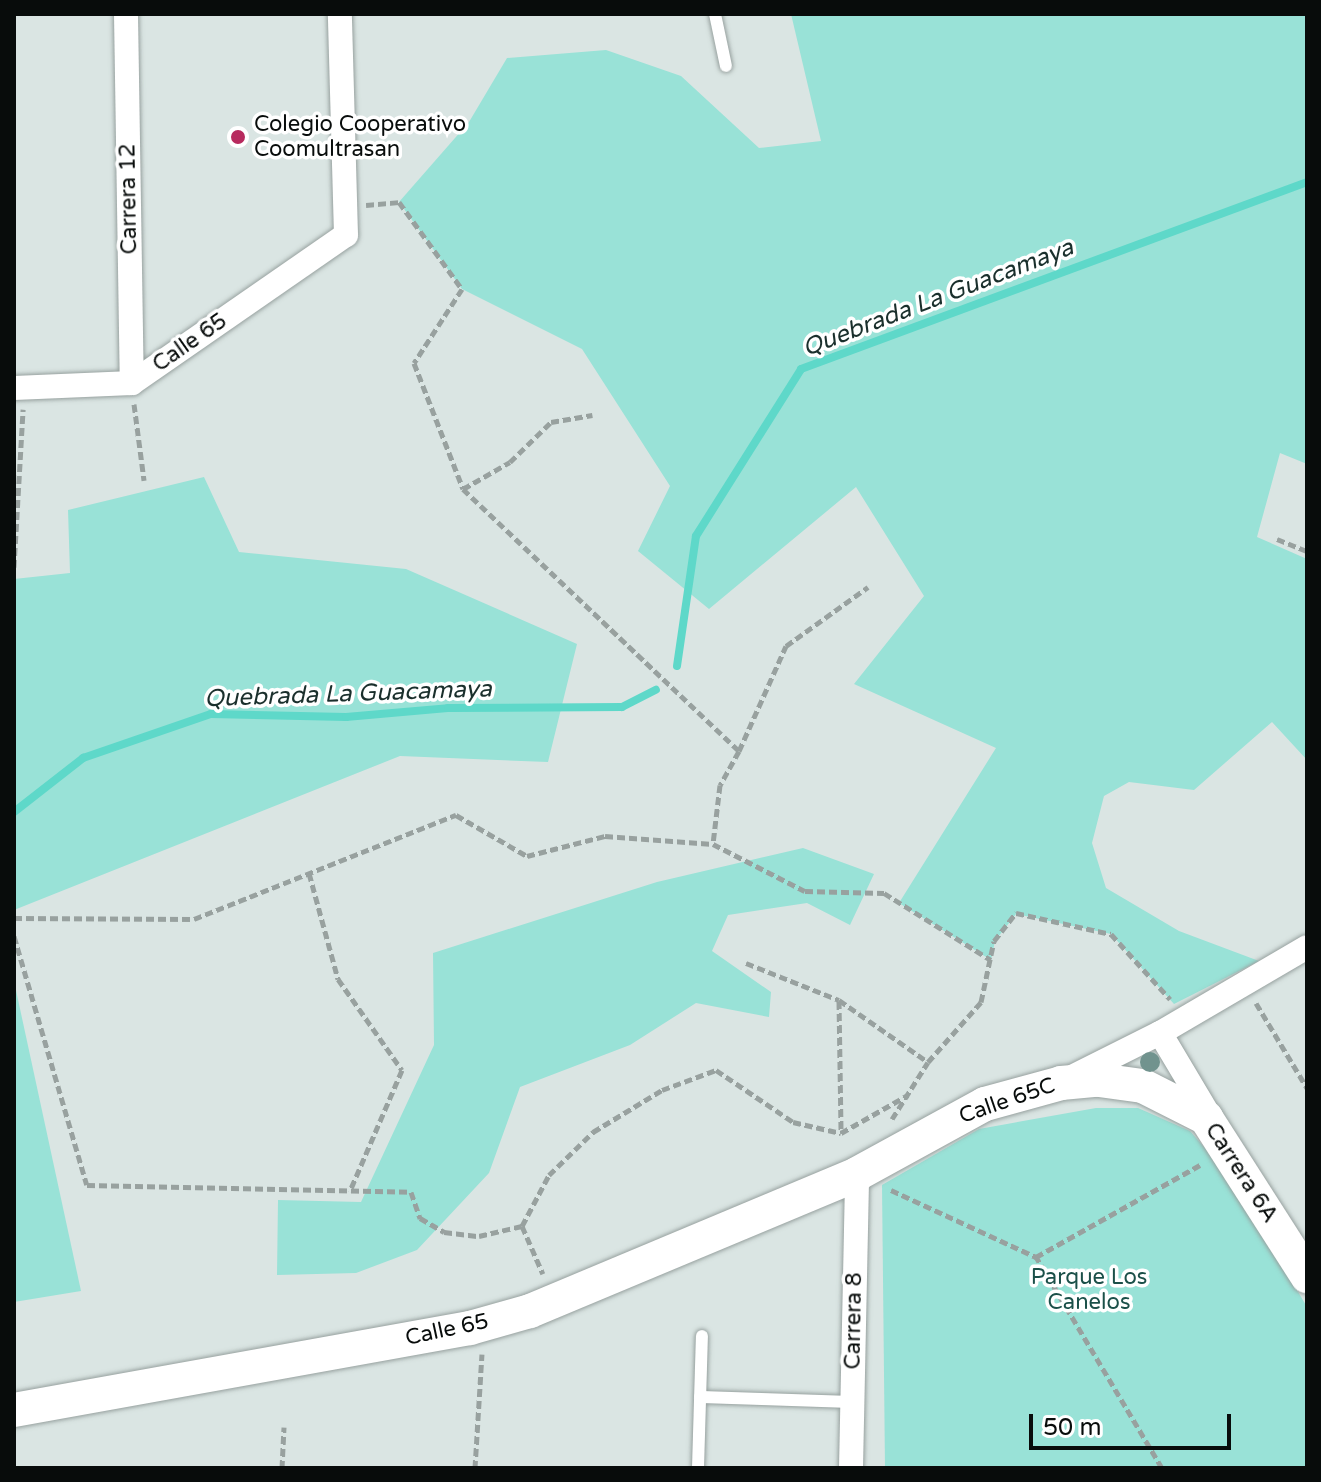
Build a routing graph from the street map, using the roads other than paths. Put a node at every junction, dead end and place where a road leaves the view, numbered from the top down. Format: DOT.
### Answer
graph roads {
  1 [pos="126,14"];
  2 [pos="340,14"];
  3 [pos="715,14"];
  4 [pos="726,66"];
  5 [pos="132,383"];
  6 [pos="19,388"];
  7 [pos="1307,947"];
  8 [pos="1160,1033"];
  9 [pos="1061,1083"];
  10 [pos="1222,1138"];
  11 [pos="857,1174"];
  12 [pos="1307,1276"];
  13 [pos="702,1336"];
  14 [pos="700,1397"];
  15 [pos="853,1402"];
  16 [pos="14,1410"];
  17 [pos="698,1468"];
  18 [pos="851,1468"];
  1 -- 5 [label="street, Carrera 12"];
  2 -- 5 [label="street, Calle 65"];
  3 -- 4 [label="lane"];
  5 -- 6 [label="street, Calle 65"];
  7 -- 8 [label="street, Calle 65C"];
  8 -- 9 [label="street, Calle 65C"];
  8 -- 10 [label="street"];
  9 -- 10 [label="street, Carrera 6A"];
  9 -- 11 [label="street, Calle 65C"];
  10 -- 12 [label="street, Carrera 6A"];
  11 -- 15 [label="street, Carrera 8"];
  11 -- 16 [label="street, Calle 65"];
  13 -- 14 [label="lane"];
  14 -- 15 [label="lane"];
  14 -- 17 [label="lane"];
  15 -- 18 [label="street, Carrera 8"];
}
